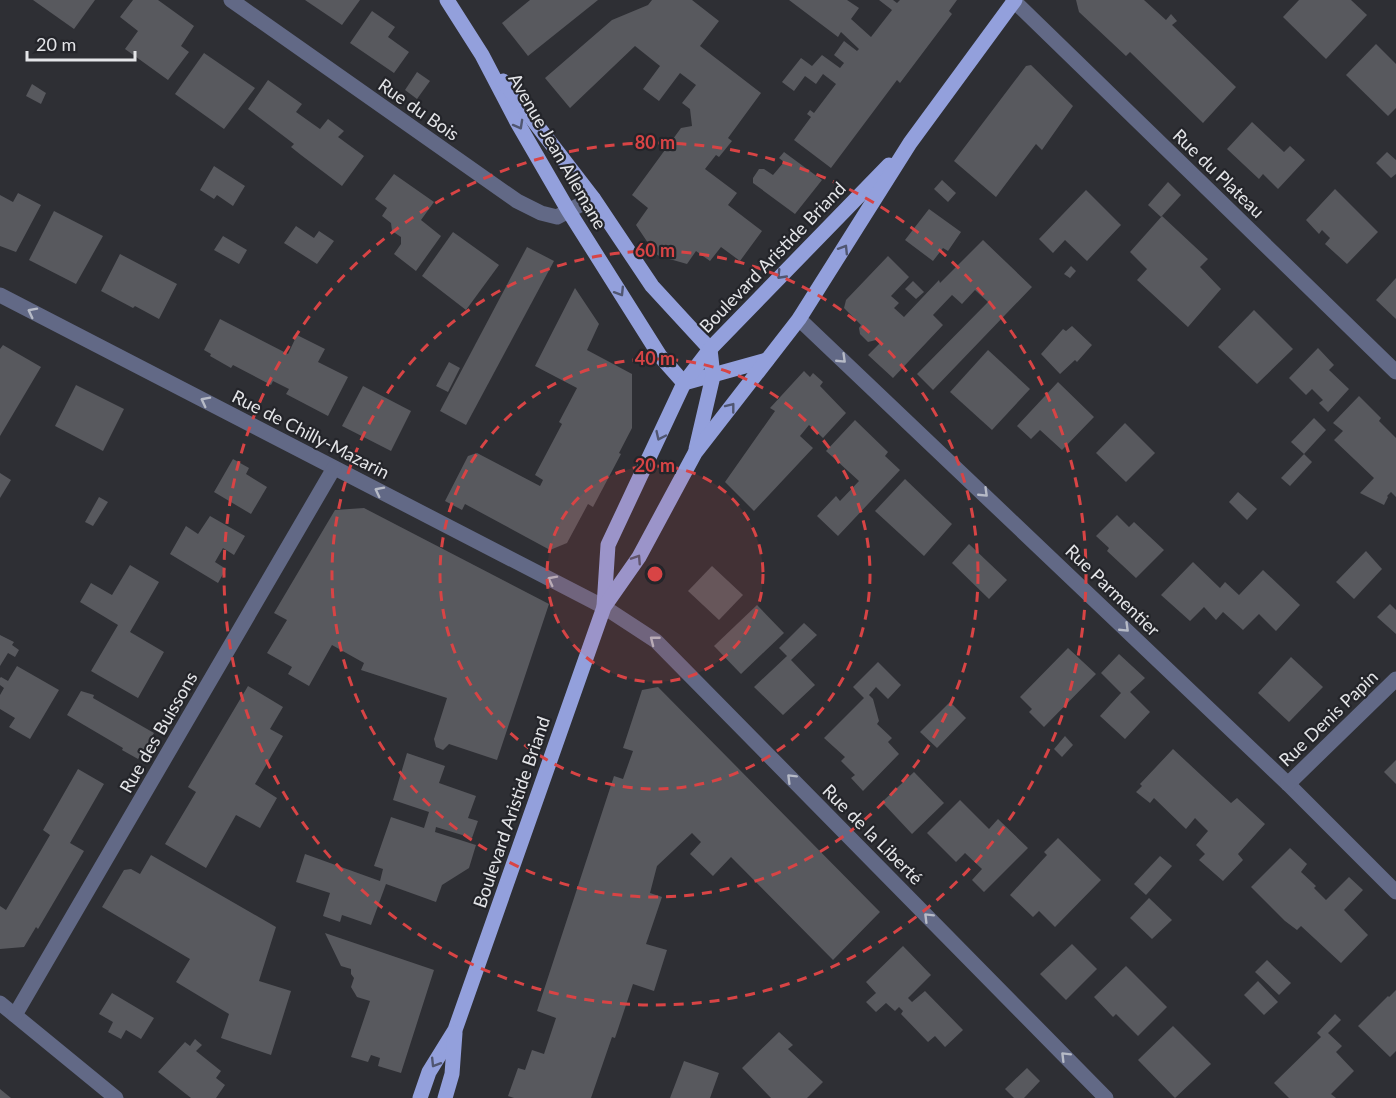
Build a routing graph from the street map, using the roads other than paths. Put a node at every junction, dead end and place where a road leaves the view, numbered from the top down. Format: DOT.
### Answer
graph roads {
  1 [pos="231,0"];
  2 [pos="447,0"];
  3 [pos="1014,0"];
  4 [pos="482,55"];
  5 [pos="910,143"];
  6 [pos="592,198"];
  7 [pos="568,210"];
  8 [pos="0,295"];
  9 [pos="800,319"];
  10 [pos="710,349"];
  11 [pos="767,360"];
  12 [pos="1396,372"];
  13 [pos="713,376"];
  14 [pos="684,383"];
  15 [pos="695,453"];
  16 [pos="334,468"];
  17 [pos="604,607"];
  18 [pos="1396,679"];
  19 [pos="1288,784"];
  20 [pos="1396,892"];
  21 [pos="0,1003"];
  22 [pos="15,1016"];
  23 [pos="455,1030"];
  24 [pos="116,1098"];
  25 [pos="420,1098"];
  26 [pos="446,1098"];
  27 [pos="1106,1098"];
  1 -- 7 [label="street, Rue du Bois"];
  2 -- 4 [label="main road, Avenue Jean Allemane"];
  3 -- 5 [label="main road, Boulevard Aristide Briand"];
  3 -- 12 [label="street, Rue du Plateau"];
  4 -- 6 [label="main road, Avenue Jean Allemane"];
  4 -- 7 [label="main road, Avenue Jean Allemane, one-way"];
  9 -- 5 [label="main road, Boulevard Aristide Briand, one-way"];
  5 -- 10 [label="main road, Boulevard Aristide Briand, one-way"];
  6 -- 7 [label="street, Rue du Bois"];
  6 -- 10 [label="main road, Avenue Jean Allemane"];
  7 -- 14 [label="main road, Avenue Jean Allemane, one-way"];
  16 -- 8 [label="street, Rue de Chilly-Mazarin, one-way"];
  9 -- 11 [label="main road, Boulevard Aristide Briand"];
  9 -- 19 [label="street, Rue Parmentier, one-way"];
  10 -- 13 [label="main road"];
  10 -- 14 [label="main road, Boulevard Aristide Briand"];
  11 -- 13 [label="main road"];
  15 -- 11 [label="main road, Boulevard Aristide Briand, one-way"];
  13 -- 14 [label="main road"];
  13 -- 15 [label="main road"];
  14 -- 17 [label="main road, Boulevard Aristide Briand, one-way"];
  17 -- 15 [label="main road, Boulevard Aristide Briand, one-way"];
  17 -- 16 [label="street, Rue de Chilly-Mazarin, one-way"];
  16 -- 22 [label="street, Rue des Buissons"];
  17 -- 23 [label="main road, Boulevard Aristide Briand"];
  27 -- 17 [label="street, Rue de la Liberté, one-way"];
  18 -- 19 [label="street, Rue Denis Papin"];
  19 -- 20 [label="street, Rue Parmentier"];
  21 -- 22 [label="street"];
  22 -- 24 [label="street"];
  23 -- 25 [label="main road, Boulevard Aristide Briand, one-way"];
  23 -- 26 [label="main road, Boulevard Aristide Briand"];
}
